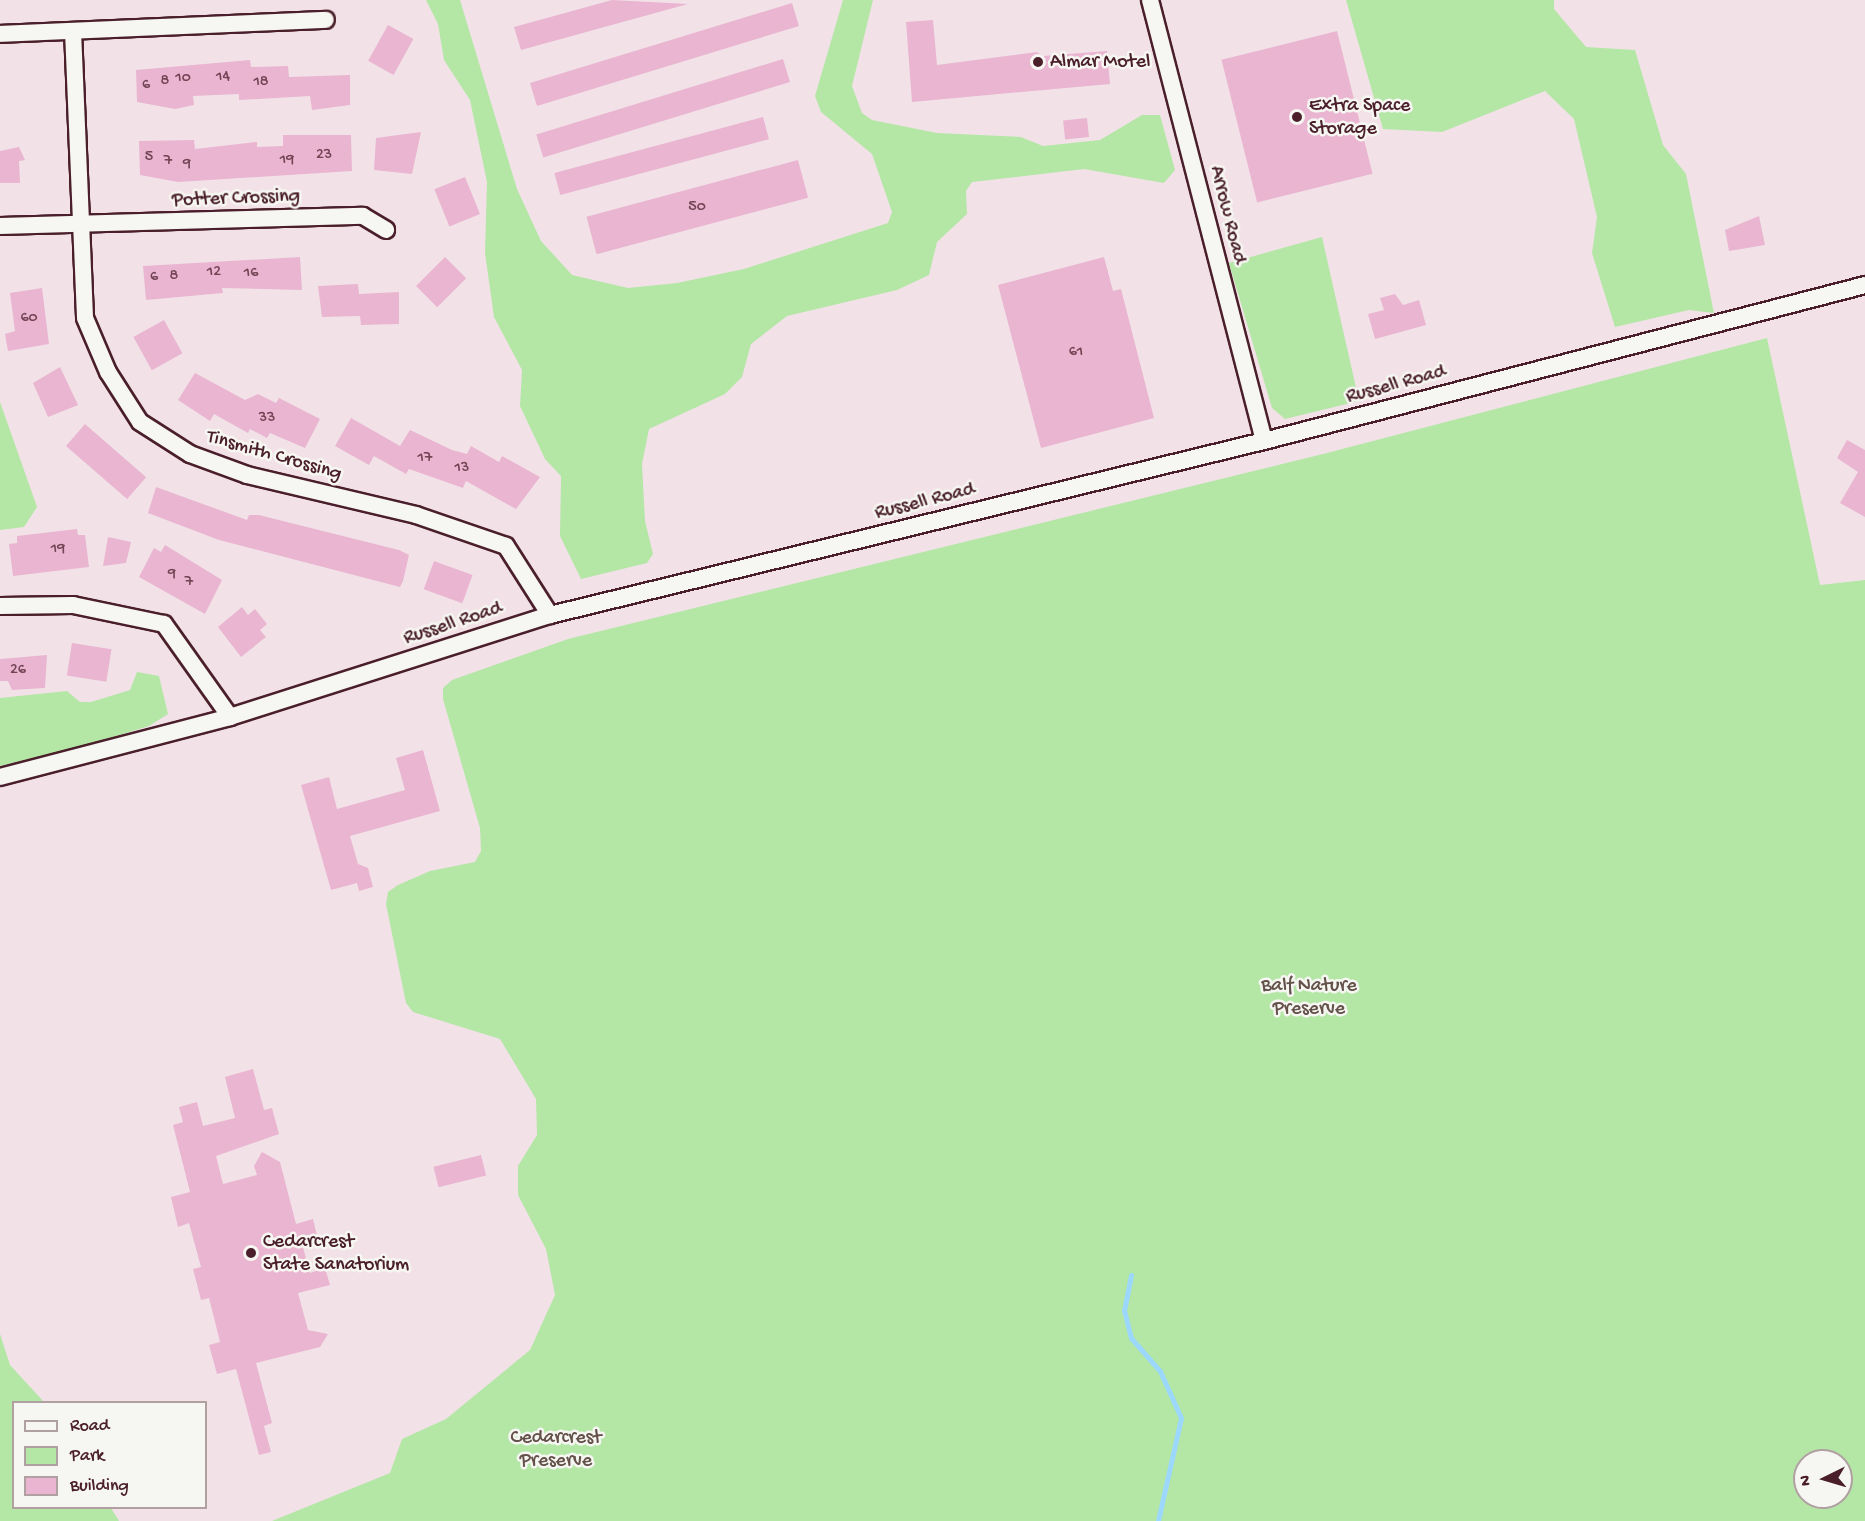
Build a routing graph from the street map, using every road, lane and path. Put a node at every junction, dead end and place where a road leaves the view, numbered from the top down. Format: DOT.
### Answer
graph roads {
  1 [pos="1150,0"];
  2 [pos="326,21"];
  3 [pos="73,31"];
  4 [pos="0,34"];
  5 [pos="83,224"];
  6 [pos="0,226"];
  7 [pos="386,230"];
  8 [pos="1865,285"];
  9 [pos="1264,441"];
  10 [pos="0,606"];
  11 [pos="550,615"];
  12 [pos="230,717"];
  13 [pos="0,777"];
  1 -- 9 [label="street, Arrow Road"];
  2 -- 3 [label="street"];
  3 -- 4 [label="street"];
  3 -- 5 [label="street, Tinsmith Crossing"];
  5 -- 6 [label="street, Potter Crossing"];
  5 -- 7 [label="street, Potter Crossing"];
  5 -- 11 [label="street, Tinsmith Crossing"];
  8 -- 9 [label="street, Russell Road"];
  9 -- 11 [label="street, Russell Road"];
  10 -- 12 [label="street"];
  11 -- 12 [label="street, Russell Road"];
  12 -- 13 [label="street, Russell Road"];
}
